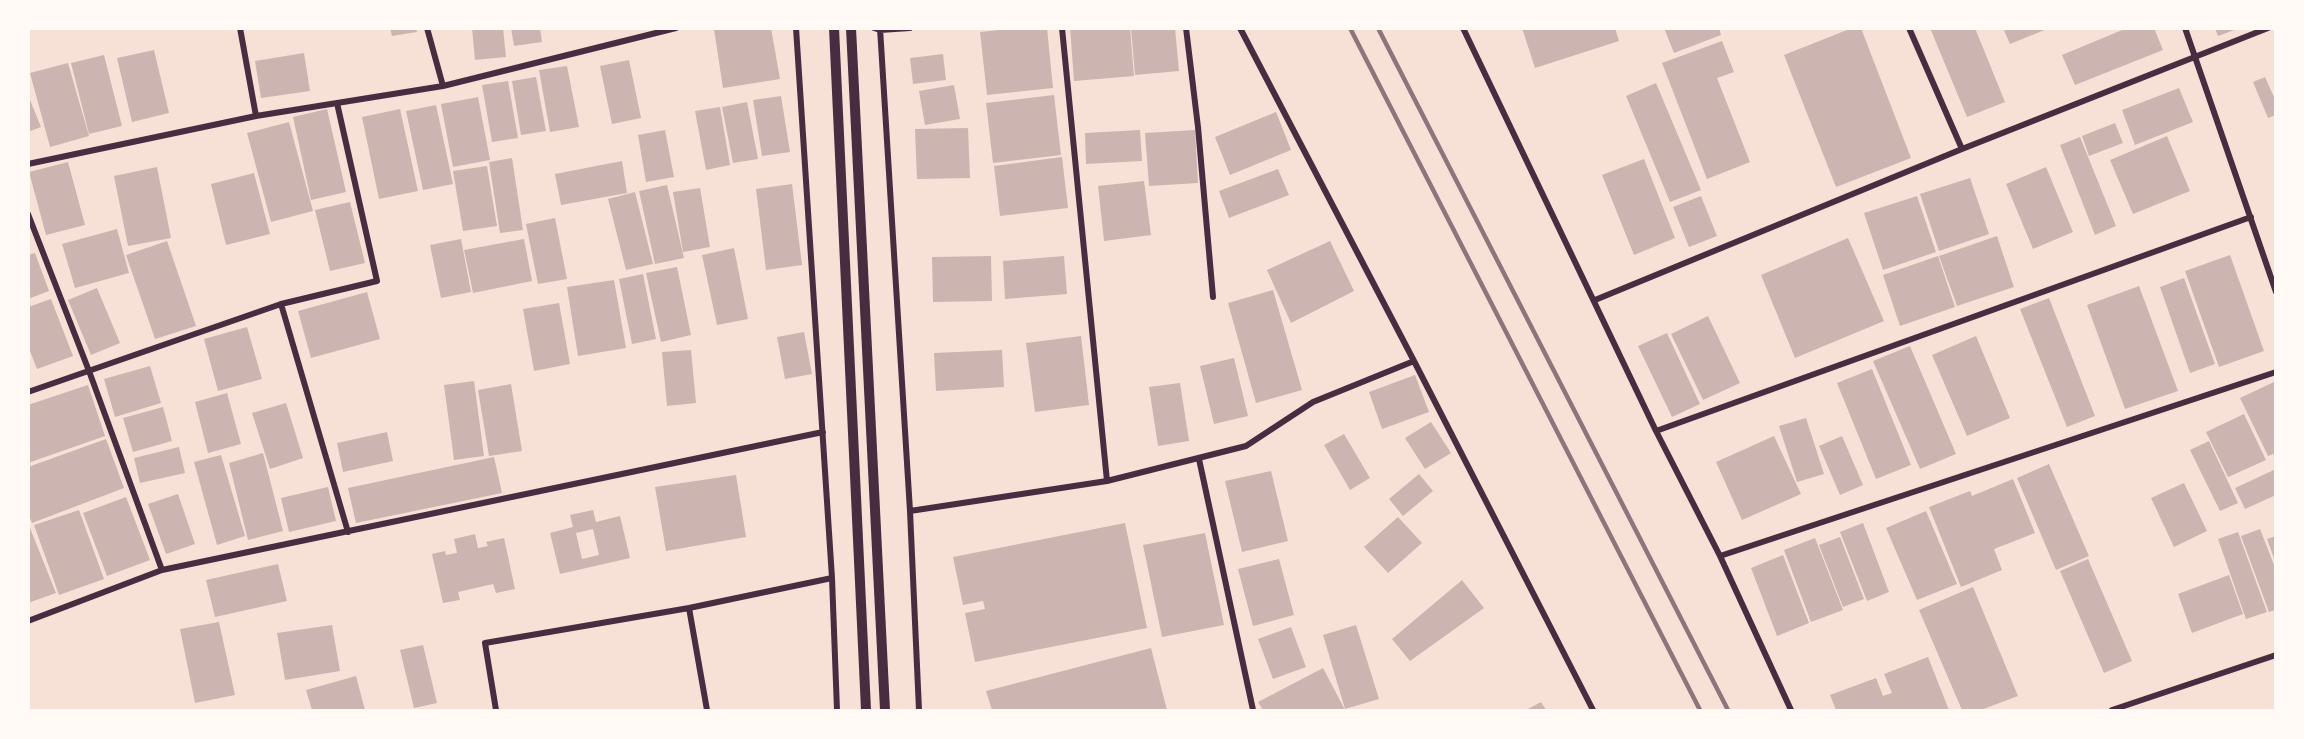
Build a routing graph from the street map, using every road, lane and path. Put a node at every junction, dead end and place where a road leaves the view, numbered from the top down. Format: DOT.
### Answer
graph roads {
  1 [pos="240,28"];
  2 [pos="428,28"];
  3 [pos="676,28"];
  4 [pos="796,28"];
  5 [pos="834,28"];
  6 [pos="851,28"];
  7 [pos="910,28"];
  8 [pos="1062,28"];
  9 [pos="1186,28"];
  10 [pos="1240,28"];
  11 [pos="1463,28"];
  12 [pos="1909,28"];
  13 [pos="2186,28"];
  14 [pos="2268,28"];
  15 [pos="878,29"];
  16 [pos="2197,58"];
  17 [pos="443,87"];
  18 [pos="337,103"];
  19 [pos="256,116"];
  20 [pos="1962,150"];
  21 [pos="28,164"];
  22 [pos="28,214"];
  23 [pos="2251,218"];
  24 [pos="2276,292"];
  25 [pos="1213,297"];
  26 [pos="1595,300"];
  27 [pos="281,304"];
  28 [pos="1414,361"];
  29 [pos="89,371"];
  30 [pos="2276,372"];
  31 [pos="28,392"];
  32 [pos="1656,431"];
  33 [pos="823,432"];
  34 [pos="1199,459"];
  35 [pos="1107,481"];
  36 [pos="910,511"];
  37 [pos="348,532"];
  38 [pos="1720,556"];
  39 [pos="162,570"];
  40 [pos="832,578"];
  41 [pos="688,608"];
  42 [pos="28,621"];
  43 [pos="2276,655"];
  44 [pos="496,711"];
  45 [pos="707,711"];
  46 [pos="837,711"];
  47 [pos="866,711"];
  48 [pos="885,711"];
  49 [pos="919,711"];
  50 [pos="1253,711"];
  51 [pos="1593,711"];
  52 [pos="1791,711"];
  53 [pos="2112,711"];
  1 -- 19 [label="street"];
  2 -- 17 [label="street"];
  3 -- 17 [label="street"];
  4 -- 33 [label="street"];
  5 -- 47 [label="street"];
  6 -- 48 [label="street"];
  7 -- 15 [label="street"];
  8 -- 35 [label="street"];
  9 -- 25 [label="street"];
  10 -- 28 [label="street"];
  11 -- 26 [label="street"];
  12 -- 20 [label="street"];
  13 -- 16 [label="street"];
  14 -- 16 [label="street"];
  15 -- 36 [label="street"];
  16 -- 20 [label="street"];
  16 -- 23 [label="street"];
  17 -- 18 [label="street"];
  18 -- 19 [label="street"];
  18 -- 27 [label="street"];
  19 -- 21 [label="street"];
  20 -- 26 [label="street"];
  22 -- 29 [label="street"];
  23 -- 24 [label="street"];
  23 -- 32 [label="street"];
  26 -- 32 [label="street"];
  27 -- 29 [label="street"];
  27 -- 37 [label="street"];
  28 -- 34 [label="street"];
  28 -- 51 [label="street"];
  29 -- 31 [label="street"];
  29 -- 39 [label="street"];
  30 -- 38 [label="street"];
  32 -- 38 [label="street"];
  33 -- 37 [label="street"];
  33 -- 40 [label="street"];
  34 -- 35 [label="street"];
  34 -- 50 [label="street"];
  35 -- 36 [label="street"];
  36 -- 49 [label="street"];
  37 -- 39 [label="street"];
  38 -- 52 [label="street"];
  39 -- 42 [label="street"];
  40 -- 41 [label="street"];
  40 -- 46 [label="street"];
  41 -- 44 [label="street"];
  41 -- 45 [label="street"];
  43 -- 53 [label="street"];
}
